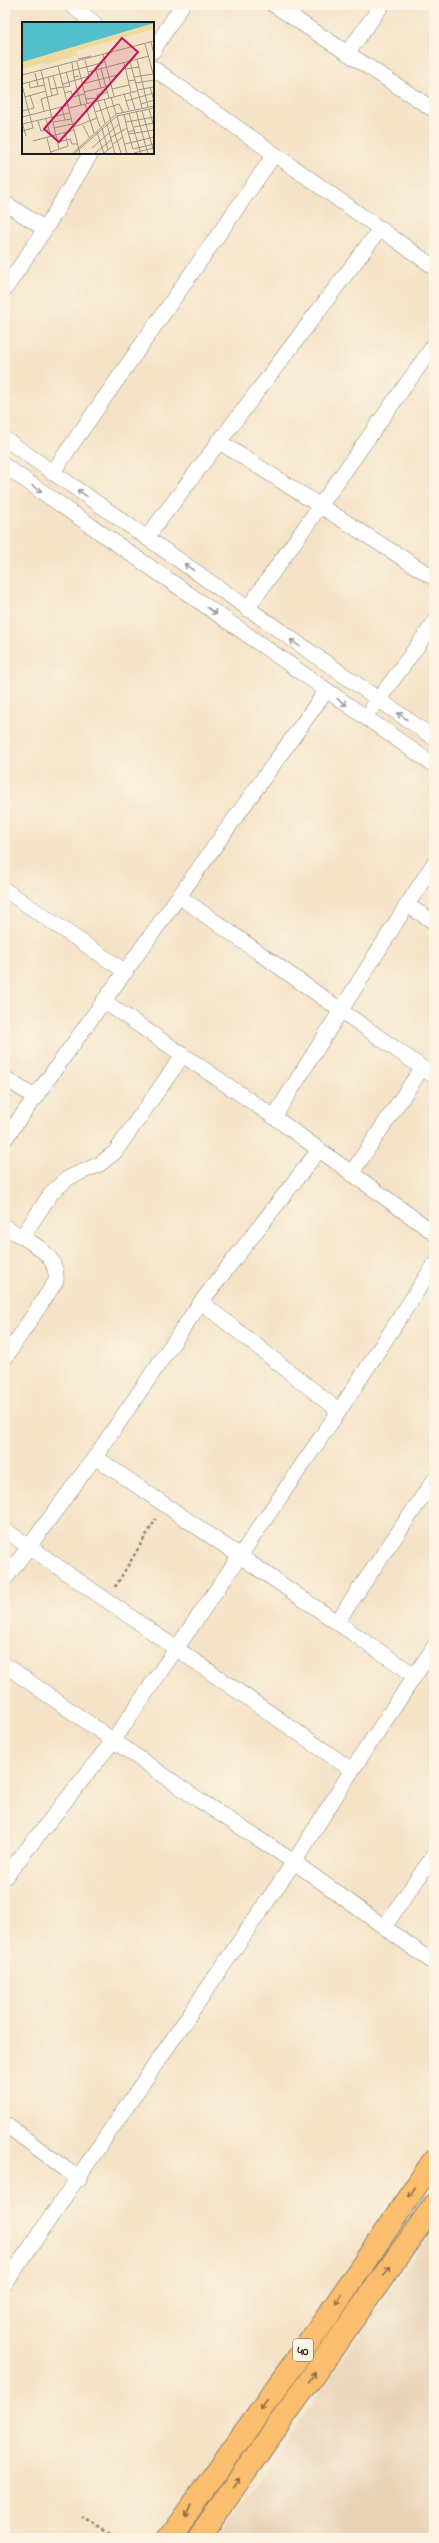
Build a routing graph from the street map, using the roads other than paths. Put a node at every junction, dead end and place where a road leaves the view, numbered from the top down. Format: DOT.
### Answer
graph roads {
  1 [pos="70,5"];
  2 [pos="182,5"];
  3 [pos="274,5"];
  4 [pos="382,5"];
  5 [pos="93,22"];
  6 [pos="154,49"];
  7 [pos="348,52"];
  8 [pos="154,69"];
  9 [pos="434,110"];
  10 [pos="90,154"];
  11 [pos="274,156"];
  12 [pos="5,203"];
  13 [pos="381,228"];
  14 [pos="45,229"];
  15 [pos="434,266"];
  16 [pos="5,289"];
  17 [pos="434,345"];
  18 [pos="5,440"];
  19 [pos="218,441"];
  20 [pos="5,466"];
  21 [pos="52,473"];
  22 [pos="322,505"];
  23 [pos="147,537"];
  24 [pos="434,578"];
  25 [pos="247,609"];
  26 [pos="434,623"];
  27 [pos="326,691"];
  28 [pos="378,700"];
  29 [pos="365,718"];
  30 [pos="434,738"];
  31 [pos="434,765"];
  32 [pos="434,863"];
  33 [pos="8,897"];
  34 [pos="180,898"];
  35 [pos="407,905"];
  36 [pos="434,922"];
  37 [pos="126,972"];
  38 [pos="105,1002"];
  39 [pos="340,1010"];
  40 [pos="183,1055"];
  41 [pos="428,1072"];
  42 [pos="5,1078"];
  43 [pos="36,1098"];
  44 [pos="274,1117"];
  45 [pos="5,1139"];
  46 [pos="319,1150"];
  47 [pos="351,1174"];
  48 [pos="5,1227"];
  49 [pos="434,1233"];
  50 [pos="22,1237"];
  51 [pos="434,1265"];
  52 [pos="201,1302"];
  53 [pos="5,1358"];
  54 [pos="340,1411"];
  55 [pos="95,1457"];
  56 [pos="434,1480"];
  57 [pos="5,1530"];
  58 [pos="30,1547"];
  59 [pos="240,1556"];
  60 [pos="5,1579"];
  61 [pos="337,1622"];
  62 [pos="434,1647"];
  63 [pos="176,1650"];
  64 [pos="5,1665"];
  65 [pos="414,1675"];
  66 [pos="113,1741"];
  67 [pos="352,1770"];
  68 [pos="434,1854"];
  69 [pos="294,1862"];
  70 [pos="5,1877"];
  71 [pos="384,1927"];
  72 [pos="434,1963"];
  73 [pos="5,2124"];
  74 [pos="434,2160"];
  75 [pos="79,2179"];
  76 [pos="434,2205"];
  77 [pos="5,2284"];
  78 [pos="327,2317"];
  79 [pos="346,2329"];
  80 [pos="169,2538"];
  81 [pos="198,2538"];
  1 -- 5 [label="street"];
  2 -- 6 [label="street"];
  3 -- 7 [label="street"];
  4 -- 7 [label="street"];
  7 -- 9 [label="street"];
  8 -- 11 [label="street"];
  10 -- 14 [label="street"];
  11 -- 13 [label="street"];
  11 -- 21 [label="street"];
  12 -- 14 [label="street"];
  13 -- 15 [label="street"];
  13 -- 19 [label="street"];
  14 -- 16 [label="street"];
  17 -- 22 [label="street"];
  18 -- 21 [label="street"];
  19 -- 22 [label="street"];
  19 -- 23 [label="street"];
  20 -- 27 [label="street, one-way"];
  23 -- 21 [label="street, one-way"];
  22 -- 24 [label="street"];
  22 -- 25 [label="street"];
  25 -- 23 [label="street, one-way"];
  28 -- 25 [label="street, one-way"];
  26 -- 28 [label="street"];
  27 -- 29 [label="street, one-way"];
  27 -- 34 [label="street"];
  28 -- 29 [label="street"];
  30 -- 28 [label="street, one-way"];
  29 -- 31 [label="street"];
  32 -- 35 [label="street"];
  33 -- 37 [label="street"];
  34 -- 37 [label="street"];
  34 -- 39 [label="street"];
  35 -- 36 [label="street"];
  35 -- 39 [label="street"];
  37 -- 38 [label="street"];
  38 -- 40 [label="street"];
  38 -- 43 [label="street"];
  39 -- 41 [label="street"];
  39 -- 44 [label="street"];
  40 -- 44 [label="street"];
  40 -- 50 [label="street"];
  41 -- 47 [label="street"];
  42 -- 43 [label="street"];
  43 -- 45 [label="street"];
  44 -- 46 [label="street"];
  46 -- 47 [label="street"];
  46 -- 52 [label="street"];
  47 -- 49 [label="street"];
  48 -- 50 [label="street"];
  50 -- 53 [label="street"];
  51 -- 54 [label="street"];
  52 -- 54 [label="street"];
  52 -- 55 [label="street"];
  54 -- 59 [label="street"];
  55 -- 58 [label="street"];
  55 -- 59 [label="street"];
  56 -- 61 [label="street"];
  57 -- 58 [label="street"];
  58 -- 60 [label="street"];
  58 -- 63 [label="street"];
  59 -- 61 [label="street"];
  59 -- 63 [label="street"];
  61 -- 65 [label="street"];
  62 -- 65 [label="street"];
  63 -- 66 [label="street"];
  63 -- 67 [label="street"];
  64 -- 66 [label="street"];
  65 -- 67 [label="street"];
  66 -- 69 [label="street"];
  66 -- 70 [label="street"];
  67 -- 69 [label="street"];
  68 -- 71 [label="street"];
  69 -- 71 [label="street"];
  69 -- 75 [label="street"];
  71 -- 72 [label="street"];
  73 -- 75 [label="street"];
  74 -- 78 [label="highway, 40, one-way"];
  75 -- 77 [label="street"];
  79 -- 76 [label="highway, 40, one-way"];
  78 -- 79 [label="highway"];
  78 -- 80 [label="highway, 40, one-way"];
  81 -- 79 [label="highway, 40, one-way"];
}
